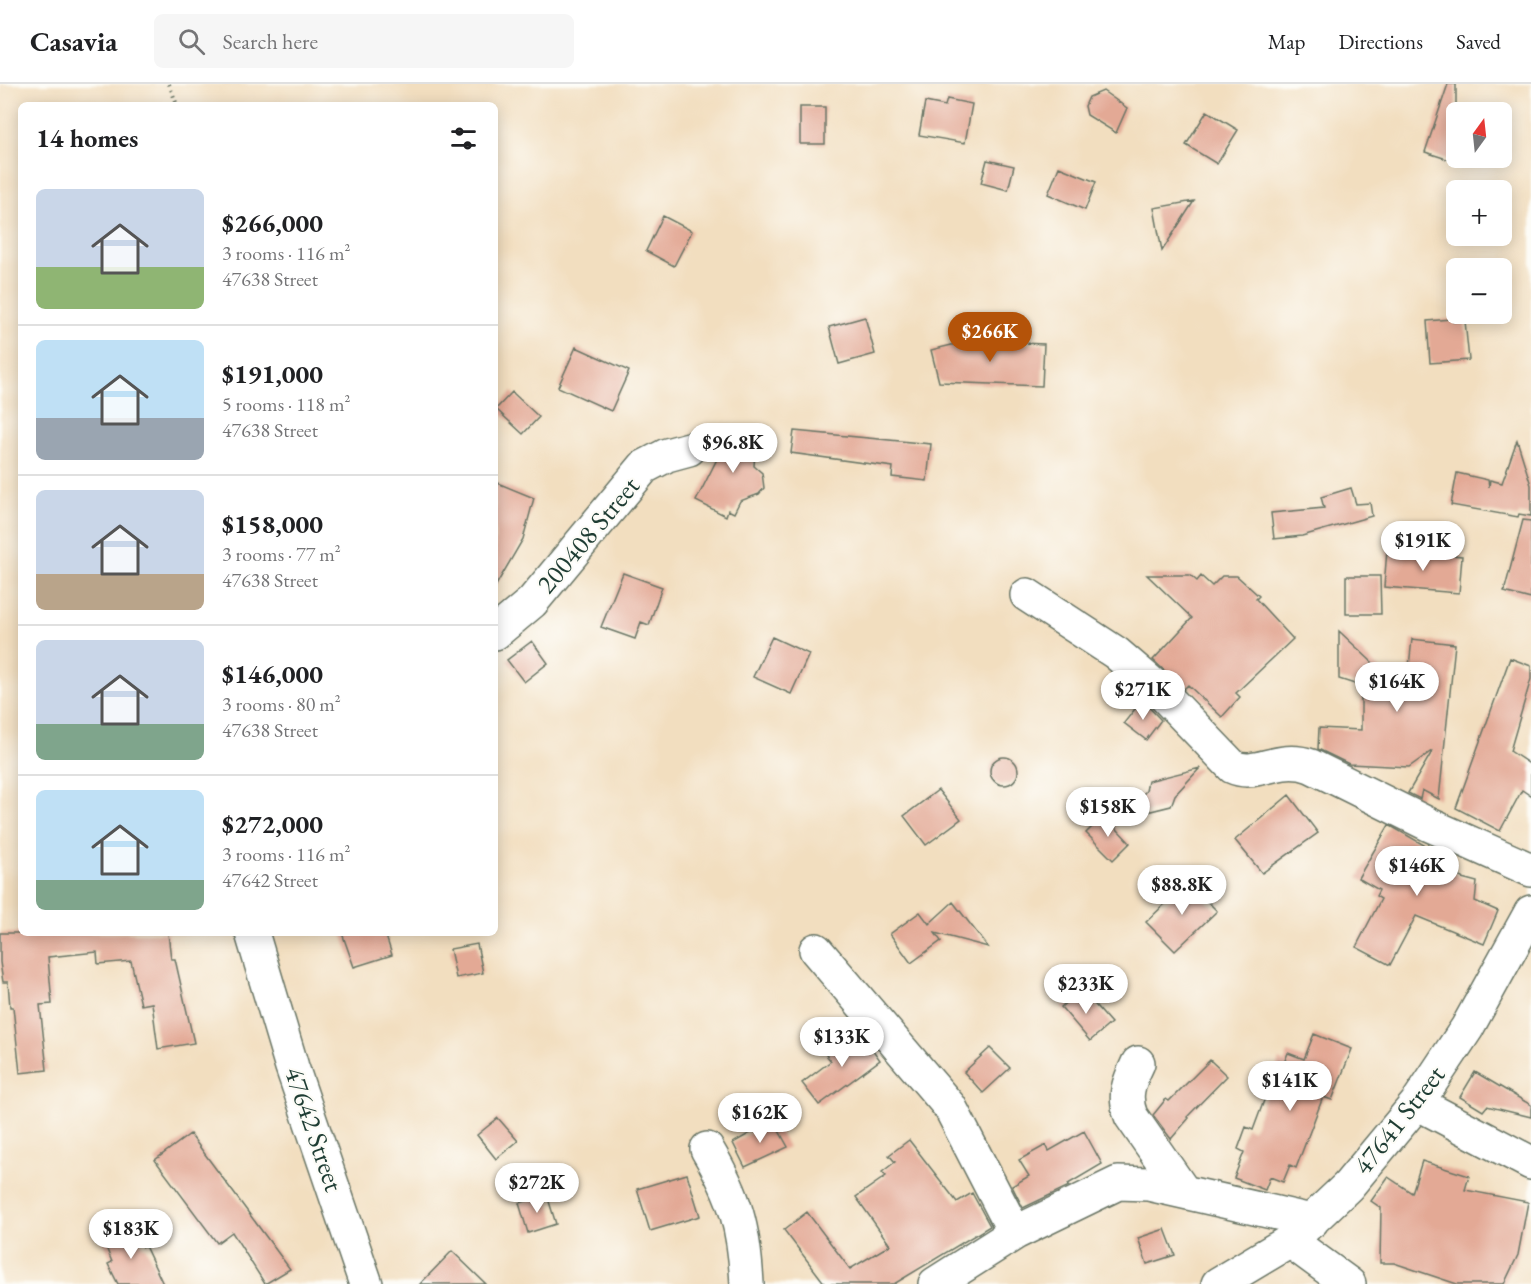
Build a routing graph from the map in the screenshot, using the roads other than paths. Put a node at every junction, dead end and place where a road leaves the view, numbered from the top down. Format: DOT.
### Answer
graph roads {
  1 [pos="689,449"];
  2 [pos="1027,595"];
  3 [pos="498,630"];
  4 [pos="1531,870"];
  5 [pos="1527,928"];
  6 [pos="253,936"];
  7 [pos="271,936"];
  8 [pos="816,950"];
  9 [pos="264,974"];
  10 [pos="1138,1063"];
  11 [pos="1417,1102"];
  12 [pos="707,1149"];
  13 [pos="1531,1163"];
  14 [pos="1184,1192"];
  15 [pos="1301,1231"];
  16 [pos="1015,1233"];
  17 [pos="366,1284"];
  18 [pos="747,1284"];
  19 [pos="935,1284"];
  20 [pos="1218,1284"];
  21 [pos="1349,1284"];
  1 -- 3 [label="street, 200408 Street"];
  2 -- 4 [label="street"];
  5 -- 11 [label="street, 47641 Street"];
  6 -- 9 [label="street"];
  7 -- 9 [label="street"];
  8 -- 16 [label="street"];
  9 -- 17 [label="street, 47642 Street"];
  10 -- 14 [label="street"];
  11 -- 13 [label="street"];
  11 -- 15 [label="street, 47641 Street"];
  12 -- 18 [label="street"];
  14 -- 15 [label="street"];
  14 -- 16 [label="street"];
  15 -- 20 [label="street, 47641 Street"];
  15 -- 21 [label="street"];
  16 -- 19 [label="street"];
}
